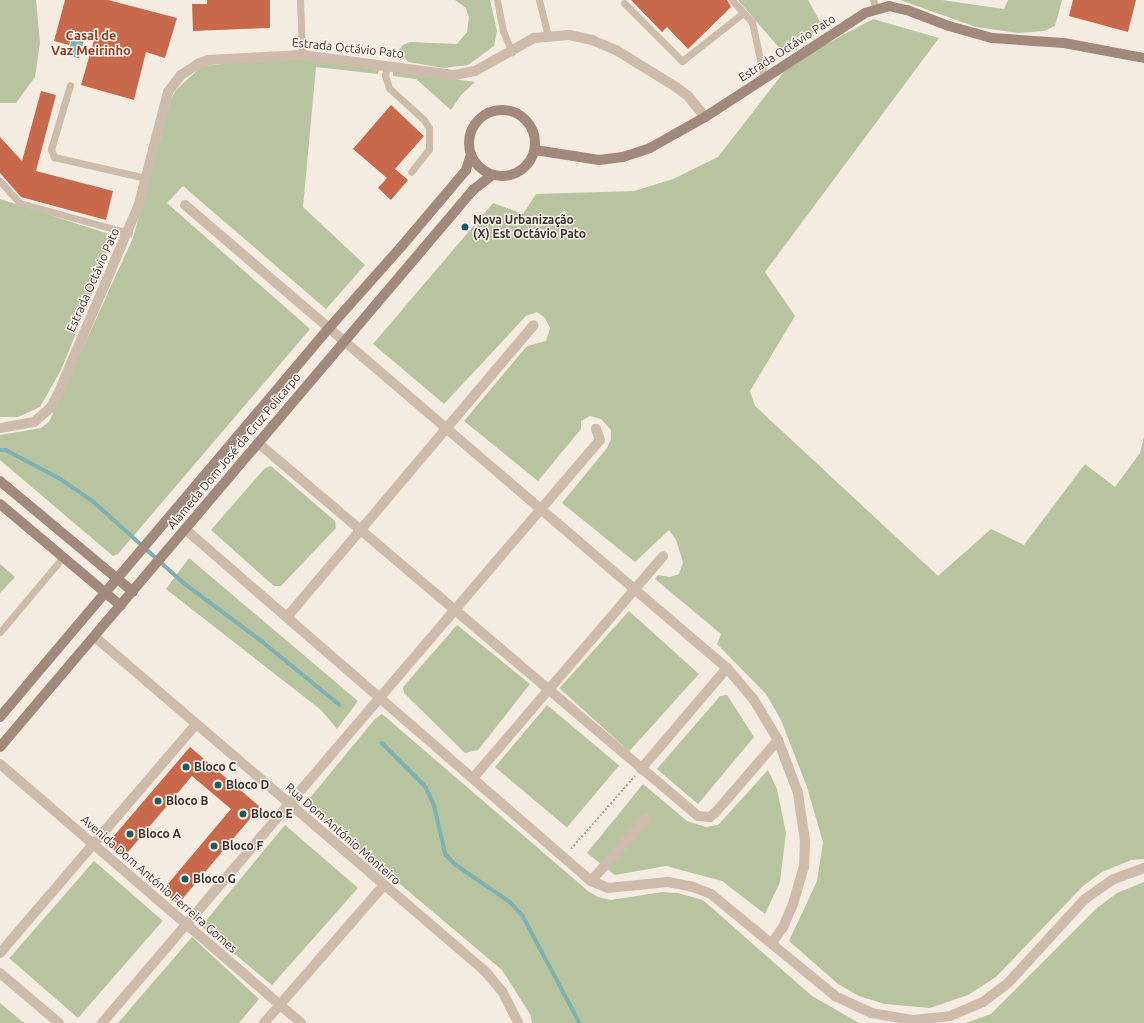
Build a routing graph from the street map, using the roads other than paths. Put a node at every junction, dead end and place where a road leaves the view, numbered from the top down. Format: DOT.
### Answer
graph roads {
  1 [pos="300,0"];
  2 [pos="497,0"];
  3 [pos="539,0"];
  4 [pos="732,0"];
  5 [pos="624,3"];
  6 [pos="875,4"];
  7 [pos="744,13"];
  8 [pos="548,37"];
  9 [pos="512,52"];
  10 [pos="302,55"];
  11 [pos="1144,58"];
  12 [pos="387,65"];
  13 [pos="764,78"];
  14 [pos="70,85"];
  15 [pos="705,117"];
  16 [pos="534,150"];
  17 [pos="471,155"];
  18 [pos="411,172"];
  19 [pos="492,175"];
  20 [pos="146,178"];
  21 [pos="0,181"];
  22 [pos="185,205"];
  23 [pos="129,233"];
  24 [pos="534,325"];
  25 [pos="329,328"];
  26 [pos="345,340"];
  27 [pos="0,428"];
  28 [pos="448,428"];
  29 [pos="596,429"];
  30 [pos="258,443"];
  31 [pos="0,482"];
  32 [pos="0,504"];
  33 [pos="542,508"];
  34 [pos="185,529"];
  35 [pos="361,530"];
  36 [pos="663,556"];
  37 [pos="64,557"];
  38 [pos="118,580"];
  39 [pos="634,589"];
  40 [pos="133,592"];
  41 [pos="106,594"];
  42 [pos="121,606"];
  43 [pos="456,610"];
  44 [pos="287,617"];
  45 [pos="0,632"];
  46 [pos="95,637"];
  47 [pos="727,668"];
  48 [pos="549,690"];
  49 [pos="380,697"];
  50 [pos="0,717"];
  51 [pos="196,724"];
  52 [pos="778,740"];
  53 [pos="0,747"];
  54 [pos="0,764"];
  55 [pos="641,769"];
  56 [pos="473,778"];
  57 [pos="289,804"];
  58 [pos="646,819"];
  59 [pos="93,844"];
  60 [pos="1144,868"];
  61 [pos="591,880"];
  62 [pos="384,885"];
  63 [pos="186,925"];
  64 [pos="772,942"];
  65 [pos="0,953"];
  66 [pos="0,973"];
  67 [pos="280,1004"];
  68 [pos="59,1023"];
  69 [pos="102,1023"];
  70 [pos="264,1023"];
  71 [pos="302,1023"];
  72 [pos="518,1023"];
  1 -- 10 [label="lane"];
  2 -- 9 [label="lane"];
  3 -- 8 [label="lane"];
  4 -- 7 [label="lane"];
  5 -- 7 [label="lane"];
  6 -- 11 [label="street, Estrada Octávio Pato"];
  6 -- 13 [label="street, Estrada Octávio Pato"];
  7 -- 13 [label="lane"];
  8 -- 9 [label="street, Estrada Octávio Pato"];
  8 -- 15 [label="street, Estrada Octávio Pato"];
  9 -- 12 [label="street, Estrada Octávio Pato"];
  10 -- 12 [label="street, Estrada Octávio Pato"];
  10 -- 20 [label="street, Estrada Octávio Pato"];
  12 -- 18 [label="lane"];
  13 -- 15 [label="street, Estrada Octávio Pato"];
  14 -- 20 [label="lane"];
  15 -- 16 [label="street, Estrada Octávio Pato"];
  16 -- 17 [label="street"];
  16 -- 19 [label="street"];
  17 -- 19 [label="street"];
  17 -- 25 [label="street, Alameda Dom José da Cruz Policarpo"];
  19 -- 26 [label="street, Alameda Dom José da Cruz Policarpo"];
  20 -- 23 [label="street, Estrada Octávio Pato"];
  21 -- 23 [label="lane"];
  22 -- 25 [label="street"];
  23 -- 27 [label="street, Estrada Octávio Pato"];
  24 -- 28 [label="street"];
  25 -- 26 [label="street"];
  25 -- 38 [label="street, Alameda Dom José da Cruz Policarpo"];
  26 -- 28 [label="street"];
  26 -- 30 [label="street, Alameda Dom José da Cruz Policarpo"];
  28 -- 33 [label="street"];
  28 -- 35 [label="street"];
  29 -- 33 [label="street"];
  30 -- 34 [label="street, Alameda Dom José da Cruz Policarpo"];
  30 -- 35 [label="street"];
  31 -- 38 [label="street"];
  32 -- 37 [label="street"];
  33 -- 39 [label="street"];
  33 -- 43 [label="street"];
  34 -- 40 [label="street, Alameda Dom José da Cruz Policarpo"];
  34 -- 44 [label="street"];
  35 -- 43 [label="street"];
  35 -- 44 [label="street"];
  36 -- 39 [label="street"];
  37 -- 41 [label="street"];
  37 -- 45 [label="lane"];
  38 -- 40 [label="street"];
  38 -- 41 [label="street, Alameda Dom José da Cruz Policarpo"];
  39 -- 47 [label="street"];
  39 -- 48 [label="street"];
  40 -- 42 [label="street, Alameda Dom José da Cruz Policarpo"];
  41 -- 42 [label="street"];
  41 -- 50 [label="street, Alameda Dom José da Cruz Policarpo"];
  42 -- 46 [label="street, Alameda Dom José da Cruz Policarpo"];
  43 -- 48 [label="street"];
  43 -- 49 [label="street"];
  44 -- 49 [label="street"];
  46 -- 51 [label="street, Rua Dom António Monteiro"];
  46 -- 53 [label="street, Alameda Dom José da Cruz Policarpo"];
  47 -- 52 [label="street"];
  47 -- 55 [label="street"];
  48 -- 55 [label="street"];
  48 -- 56 [label="street"];
  49 -- 56 [label="street"];
  49 -- 57 [label="street"];
  51 -- 57 [label="street, Rua Dom António Monteiro"];
  51 -- 59 [label="street"];
  52 -- 55 [label="street"];
  52 -- 64 [label="street"];
  54 -- 59 [label="street, Avenida Dom António Ferreira Gomes"];
  56 -- 61 [label="street"];
  57 -- 62 [label="street, Rua Dom António Monteiro"];
  57 -- 63 [label="street"];
  58 -- 61 [label="street"];
  59 -- 63 [label="street, Avenida Dom António Ferreira Gomes"];
  59 -- 65 [label="street"];
  60 -- 64 [label="street"];
  61 -- 64 [label="street"];
  62 -- 67 [label="street"];
  62 -- 72 [label="street, Rua Dom António Monteiro"];
  63 -- 67 [label="street, Avenida Dom António Ferreira Gomes"];
  63 -- 69 [label="street"];
  66 -- 68 [label="street"];
  67 -- 70 [label="street"];
  67 -- 71 [label="street, Avenida Dom António Ferreira Gomes"];
}
